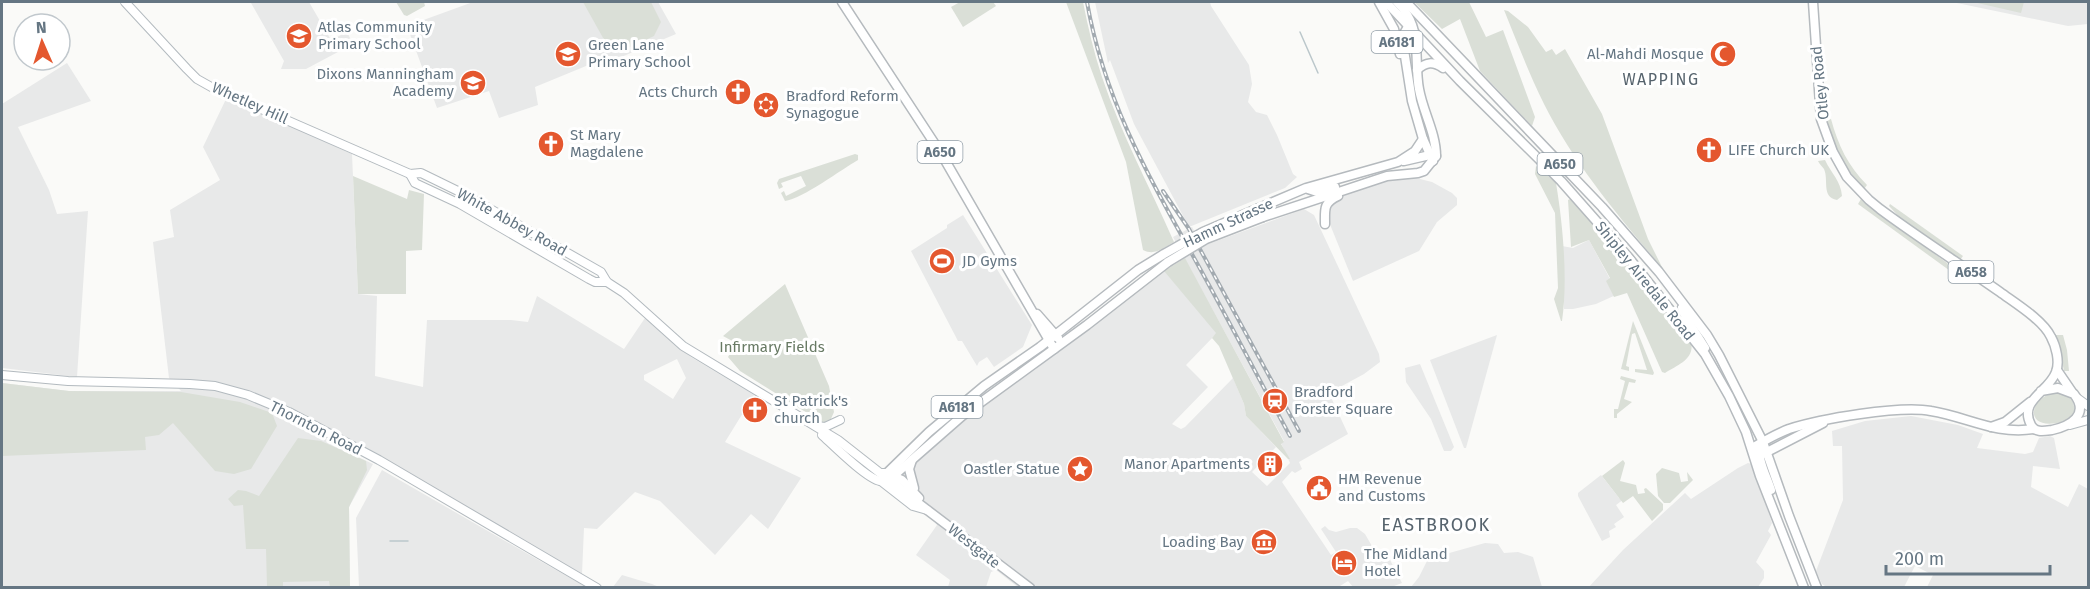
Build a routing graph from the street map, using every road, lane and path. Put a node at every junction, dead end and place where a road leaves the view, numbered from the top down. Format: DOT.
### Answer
graph roads {
  1 [pos="125,2"];
  2 [pos="842,2"];
  3 [pos="1379,2"];
  4 [pos="1386,2"];
  5 [pos="1396,2"];
  6 [pos="1406,2"];
  7 [pos="1813,2"];
  8 [pos="1430,25"];
  9 [pos="1411,27"];
  10 [pos="1416,70"];
  11 [pos="1460,81"];
  12 [pos="1410,86"];
  13 [pos="334,140"];
  14 [pos="1423,140"];
  15 [pos="1433,157"];
  16 [pos="1553,157"];
  17 [pos="1398,162"];
  18 [pos="1561,181"];
  19 [pos="1360,185"];
  20 [pos="1306,188"];
  21 [pos="1261,213"];
  22 [pos="1325,224"];
  23 [pos="1166,258"];
  24 [pos="1138,270"];
  25 [pos="1132,289"];
  26 [pos="1679,298"];
  27 [pos="1040,322"];
  28 [pos="1070,324"];
  29 [pos="1055,335"];
  30 [pos="1048,341"];
  31 [pos="1062,343"];
  32 [pos="683,346"];
  33 [pos="1035,350"];
  34 [pos="1054,350"];
  35 [pos="1705,354"];
  36 [pos="2057,370"];
  37 [pos="2,375"];
  38 [pos="2041,391"];
  39 [pos="2076,396"];
  40 [pos="2032,400"];
  41 [pos="2088,406"];
  42 [pos="840,420"];
  43 [pos="1830,420"];
  44 [pos="2088,420"];
  45 [pos="2068,425"];
  46 [pos="812,426"];
  47 [pos="1991,427"];
  48 [pos="2034,429"];
  49 [pos="1763,442"];
  50 [pos="1752,448"];
  51 [pos="1760,455"];
  52 [pos="914,457"];
  53 [pos="888,478"];
  54 [pos="919,499"];
  55 [pos="930,511"];
  56 [pos="597,588"];
  57 [pos="1030,588"];
  58 [pos="1804,588"];
  59 [pos="1817,588"];
  1 -- 13 [label="main road, Whetley Hill"];
  2 -- 27 [label="main road, A650"];
  3 -- 12 [label="main road, A6181"];
  4 -- 9 [label="main road, A650"];
  5 -- 9 [label="main road, A650"];
  6 -- 8 [label="main road, A650"];
  7 -- 36 [label="main road, Otley Road / A658"];
  8 -- 9 [label="main road"];
  8 -- 16 [label="main road, Shipley Airedale Road / A650"];
  9 -- 10 [label="main road, A6181"];
  9 -- 11 [label="main road, Shipley Airedale Road / A650"];
  9 -- 12 [label="main road, A6181"];
  10 -- 11 [label="main road"];
  10 -- 15 [label="main road, A6181"];
  11 -- 18 [label="main road, Shipley Airedale Road / A650"];
  12 -- 14 [label="main road, A6181"];
  13 -- 32 [label="main road, White Abbey Road"];
  14 -- 15 [label="main road"];
  14 -- 17 [label="main road, Hamm Strasse / A6181"];
  15 -- 17 [label="main road, A6181"];
  15 -- 19 [label="main road, Hamm Strasse / A6181"];
  16 -- 18 [label="main road"];
  16 -- 26 [label="main road, Shipley Airedale Road / A650"];
  17 -- 20 [label="main road, Hamm Strasse / A6181"];
  18 -- 35 [label="main road, Shipley Airedale Road / A650"];
  19 -- 20 [label="main road"];
  19 -- 21 [label="main road, Hamm Strasse / A6181"];
  19 -- 22 [label="main road"];
  20 -- 21 [label="main road, Hamm Strasse / A6181"];
  21 -- 23 [label="main road, Hamm Strasse / A6181, bridge"];
  23 -- 24 [label="main road, Hamm Strasse / A6181"];
  23 -- 25 [label="main road, Hamm Strasse / A6181"];
  24 -- 25 [label="main road"];
  24 -- 28 [label="main road, Hamm Strasse / A6181"];
  25 -- 31 [label="main road, Hamm Strasse / A6181"];
  26 -- 35 [label="main road"];
  26 -- 49 [label="main road, Shipley Airedale Road / A650"];
  27 -- 28 [label="main road"];
  27 -- 29 [label="main road, A650"];
  27 -- 30 [label="main road, A650"];
  27 -- 33 [label="main road"];
  28 -- 29 [label="main road, Hamm Strasse / A6181"];
  29 -- 30 [label="main road, Hamm Strasse / A6181"];
  29 -- 31 [label="main road, A650"];
  30 -- 33 [label="main road, A6181"];
  30 -- 34 [label="main road, A650"];
  31 -- 34 [label="main road, Hamm Strasse / A6181"];
  32 -- 46 [label="main road, Westgate"];
  33 -- 53 [label="main road, A6181"];
  34 -- 52 [label="main road, A6181"];
  35 -- 50 [label="main road, Shipley Airedale Road / A650"];
  36 -- 38 [label="main road"];
  36 -- 39 [label="main road, A658"];
  37 -- 56 [label="main road, Thornton Road"];
  38 -- 39 [label="main road"];
  38 -- 40 [label="main road"];
  39 -- 41 [label="main road"];
  39 -- 45 [label="main road"];
  40 -- 47 [label="main road"];
  40 -- 48 [label="main road"];
  42 -- 46 [label="main road"];
  43 -- 47 [label="main road"];
  43 -- 49 [label="main road"];
  43 -- 51 [label="main road"];
  44 -- 45 [label="main road"];
  45 -- 48 [label="main road"];
  46 -- 53 [label="main road, Westgate"];
  47 -- 48 [label="main road"];
  49 -- 50 [label="main road"];
  49 -- 51 [label="main road, Shipley Airedale Road / A650"];
  50 -- 51 [label="main road, Shipley Airedale Road / A650"];
  51 -- 58 [label="main road, Shipley Airedale Road / A650"];
  51 -- 59 [label="main road, Shipley Airedale Road / A650"];
  52 -- 53 [label="main road, A6181"];
  52 -- 54 [label="main road"];
  53 -- 54 [label="main road, Westgate"];
  53 -- 55 [label="main road"];
  54 -- 55 [label="main road, Westgate"];
  55 -- 57 [label="main road, Westgate"];
}
